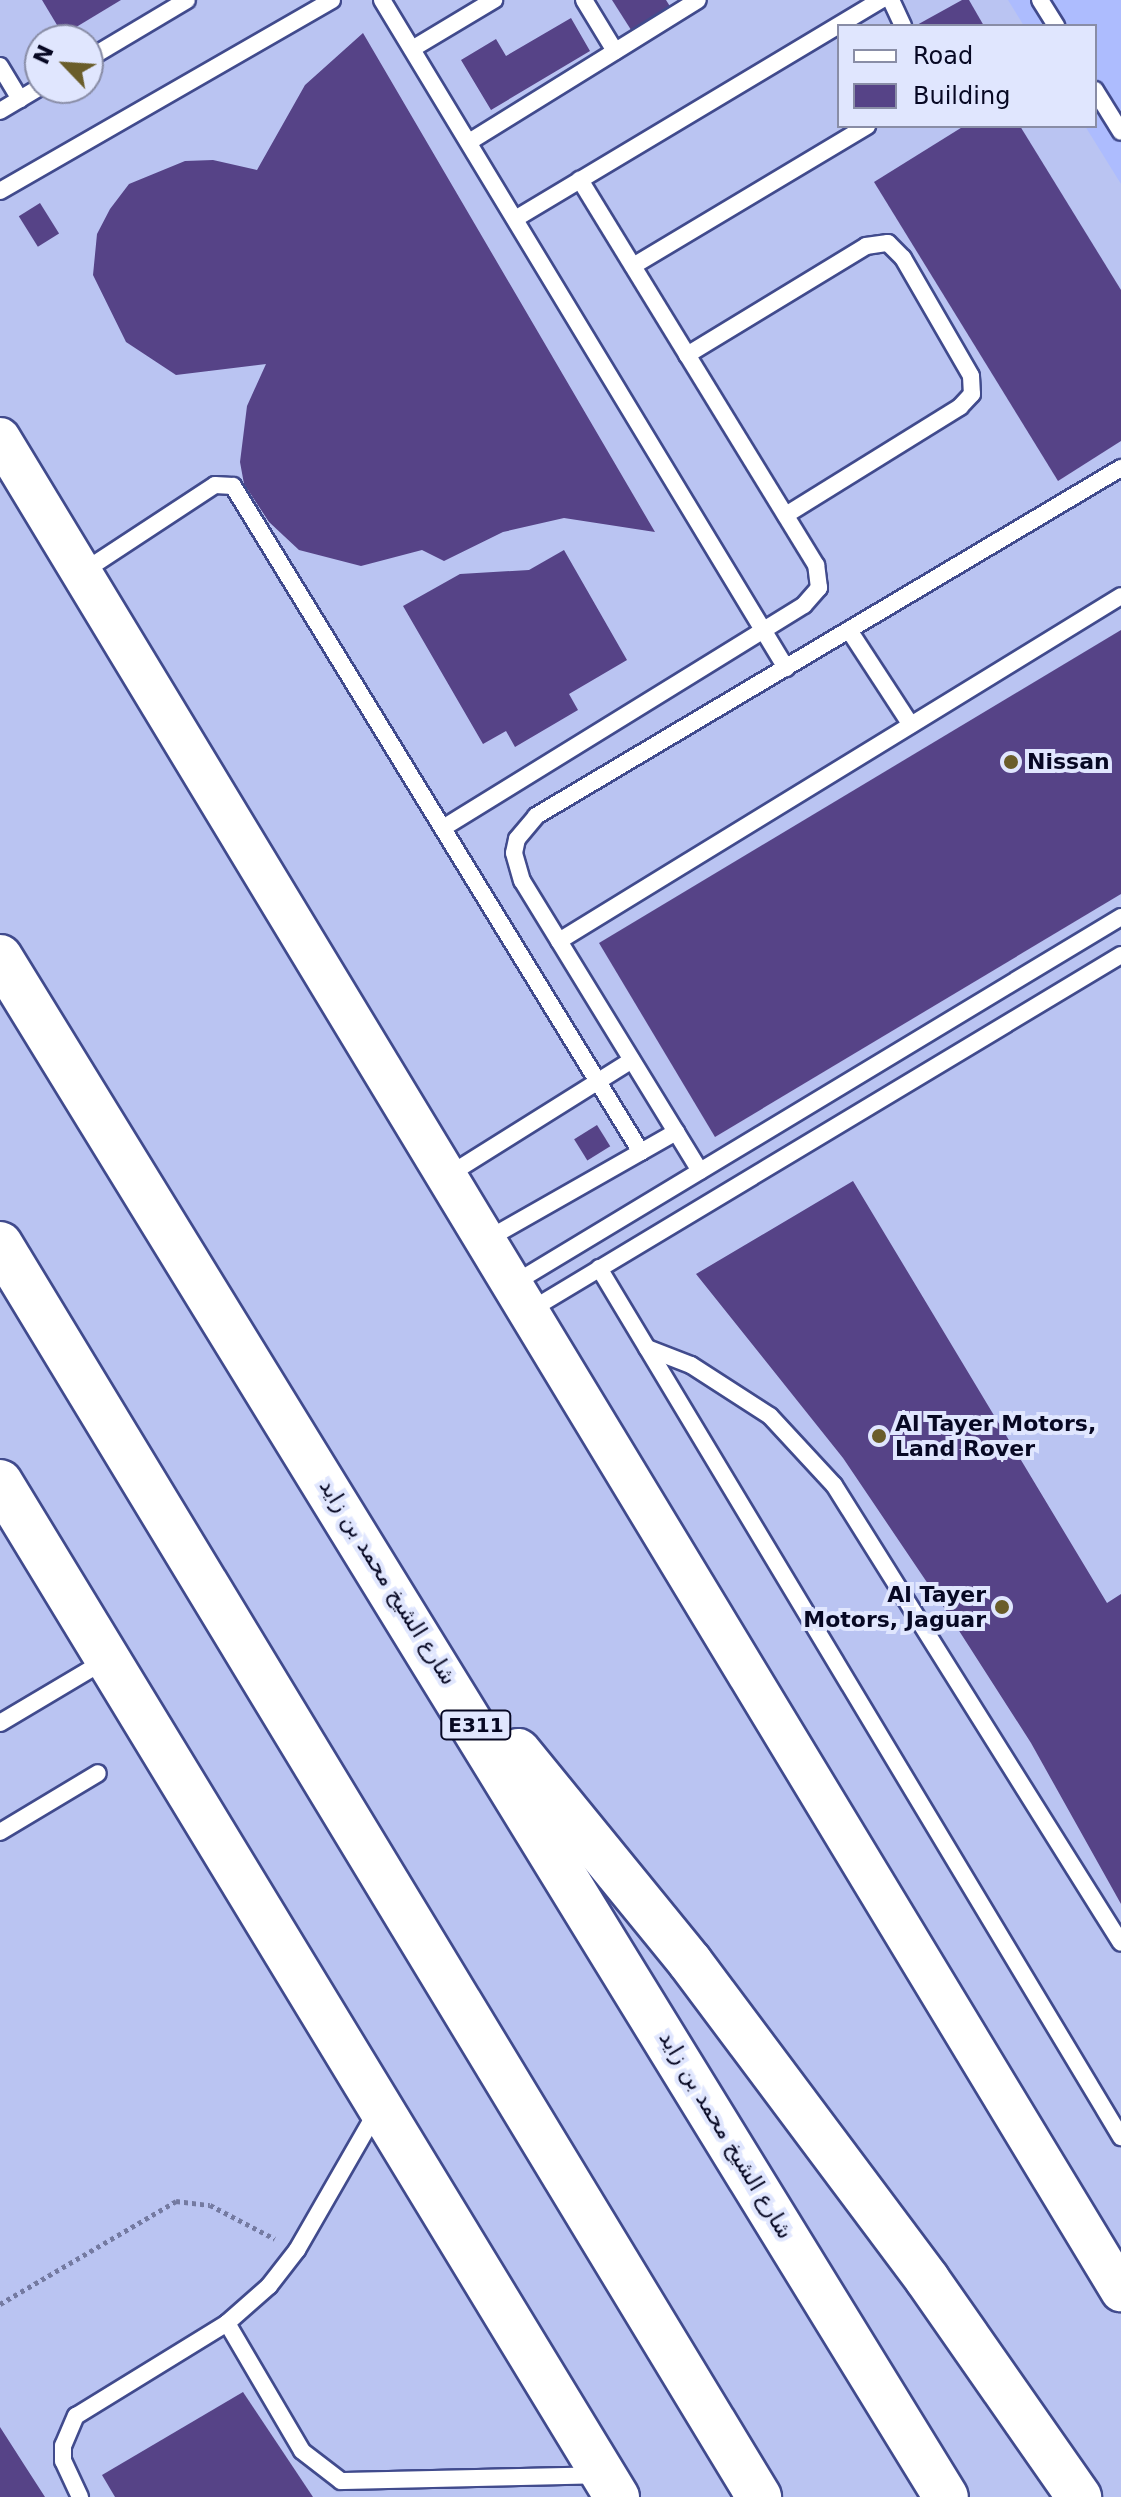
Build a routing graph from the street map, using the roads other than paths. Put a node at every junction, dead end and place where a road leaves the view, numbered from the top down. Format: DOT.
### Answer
graph roads {
  1 [pos="187,0"];
  2 [pos="332,0"];
  3 [pos="382,0"];
  4 [pos="494,0"];
  5 [pos="584,0"];
  6 [pos="698,0"];
  7 [pos="881,0"];
  8 [pos="891,0"];
  9 [pos="1040,0"];
  10 [pos="841,24"];
  11 [pos="902,24"];
  12 [pos="1055,24"];
  13 [pos="837,26"];
  14 [pos="104,49"];
  15 [pos="412,49"];
  16 [pos="615,51"];
  17 [pos="0,67"];
  18 [pos="1097,93"];
  19 [pos="24,97"];
  20 [pos="20,99"];
  21 [pos="0,111"];
  22 [pos="864,128"];
  23 [pos="1121,132"];
  24 [pos="469,142"];
  25 [pos="580,180"];
  26 [pos="0,191"];
  27 [pos="515,219"];
  28 [pos="633,266"];
  29 [pos="687,355"];
  30 [pos="0,438"];
  31 [pos="1121,468"];
  32 [pos="786,515"];
  33 [pos="81,573"];
  34 [pos="1121,596"];
  35 [pos="764,629"];
  36 [pos="849,630"];
  37 [pos="786,668"];
  38 [pos="911,725"];
  39 [pos="443,828"];
  40 [pos="1121,917"];
  41 [pos="559,941"];
  42 [pos="1121,955"];
  43 [pos="0,957"];
  44 [pos="632,1060"];
  45 [pos="597,1082"];
  46 [pos="676,1132"];
  47 [pos="641,1152"];
  48 [pos="700,1171"];
  49 [pos="446,1176"];
  50 [pos="485,1240"];
  51 [pos="0,1244"];
  52 [pos="599,1268"];
  53 [pos="520,1298"];
  54 [pos="647,1348"];
  55 [pos="0,1482"];
  56 [pos="414,1623"];
  57 [pos="107,1659"];
  58 [pos="0,1723"];
  59 [pos="98,1773"];
  60 [pos="0,1832"];
  61 [pos="1121,1943"];
  62 [pos="379,2106"];
  63 [pos="1121,2137"];
  64 [pos="1121,2291"];
  65 [pos="227,2323"];
  66 [pos="610,2486"];
  67 [pos="373,2490"];
  68 [pos="80,2497"];
  69 [pos="759,2497"];
  70 [pos="946,2497"];
  71 [pos="1079,2497"];
  1 -- 14 [label="lane"];
  2 -- 26 [label="lane"];
  3 -- 15 [label="lane"];
  4 -- 15 [label="lane"];
  5 -- 16 [label="lane"];
  6 -- 16 [label="lane"];
  7 -- 10 [label="lane"];
  8 -- 11 [label="lane"];
  9 -- 12 [label="lane"];
  13 -- 25 [label="lane"];
  15 -- 24 [label="lane"];
  16 -- 24 [label="lane"];
  17 -- 20 [label="lane"];
  18 -- 23 [label="lane"];
  19 -- 20 [label="lane"];
  20 -- 21 [label="lane"];
  22 -- 28 [label="lane"];
  24 -- 27 [label="lane"];
  25 -- 27 [label="lane"];
  25 -- 28 [label="lane"];
  27 -- 35 [label="lane"];
  28 -- 29 [label="lane"];
  29 -- 32 [label="lane"];
  29 -- 32 [label="lane"];
  30 -- 33 [label="street"];
  31 -- 36 [label="lane"];
  32 -- 35 [label="lane"];
  33 -- 39 [label="lane"];
  33 -- 49 [label="street"];
  34 -- 38 [label="lane"];
  35 -- 37 [label="lane"];
  35 -- 39 [label="lane"];
  36 -- 37 [label="lane"];
  36 -- 38 [label="lane"];
  37 -- 41 [label="lane"];
  38 -- 41 [label="lane"];
  39 -- 45 [label="lane"];
  40 -- 48 [label="lane"];
  41 -- 44 [label="lane"];
  42 -- 52 [label="lane"];
  43 -- 56 [label="main road, شارع الشيخ محمد بن زايد / E311"];
  44 -- 45 [label="lane"];
  44 -- 46 [label="lane"];
  45 -- 47 [label="lane"];
  45 -- 49 [label="lane"];
  46 -- 47 [label="lane"];
  46 -- 48 [label="lane"];
  47 -- 50 [label="lane"];
  48 -- 53 [label="lane"];
  49 -- 50 [label="street"];
  50 -- 53 [label="street"];
  51 -- 69 [label="main road"];
  52 -- 53 [label="lane"];
  52 -- 54 [label="lane"];
  53 -- 64 [label="street"];
  54 -- 61 [label="lane"];
  54 -- 63 [label="lane"];
  55 -- 57 [label="main road"];
  56 -- 70 [label="main road, شارع الشيخ محمد بن زايد / E311"];
  56 -- 71 [label="main road"];
  57 -- 58 [label="lane"];
  57 -- 62 [label="main road"];
  59 -- 60 [label="lane"];
  62 -- 65 [label="lane"];
  62 -- 66 [label="main road"];
  65 -- 67 [label="lane"];
  65 -- 68 [label="lane"];
  66 -- 67 [label="lane"];
}
